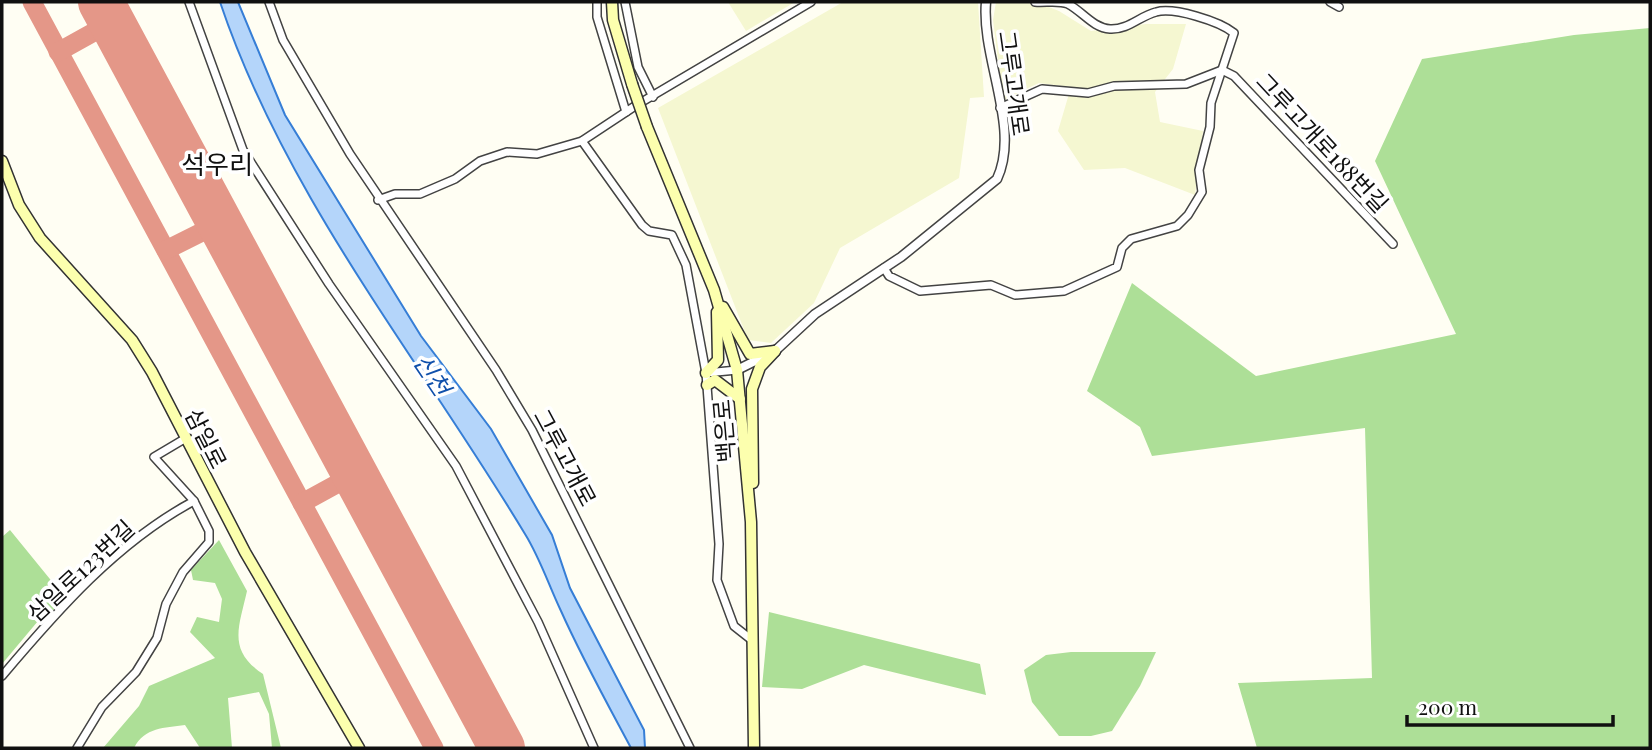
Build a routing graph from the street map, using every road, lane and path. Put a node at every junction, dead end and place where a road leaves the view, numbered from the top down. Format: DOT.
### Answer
graph roads {
  1 [pos="189,2"];
  2 [pos="269,2"];
  3 [pos="597,2"];
  4 [pos="612,2"];
  5 [pos="625,2"];
  6 [pos="811,2"];
  7 [pos="986,2"];
  8 [pos="1035,2"];
  9 [pos="1330,2"];
  10 [pos="1339,6"];
  11 [pos="1222,70"];
  12 [pos="653,97"];
  13 [pos="1000,108"];
  14 [pos="626,112"];
  15 [pos="582,141"];
  16 [pos="2,161"];
  17 [pos="378,200"];
  18 [pos="1393,244"];
  19 [pos="884,268"];
  20 [pos="717,297"];
  21 [pos="775,351"];
  22 [pos="737,370"];
  23 [pos="706,373"];
  24 [pos="707,384"];
  25 [pos="740,399"];
  26 [pos="186,438"];
  27 [pos="194,501"];
  28 [pos="751,522"];
  29 [pos="753,641"];
  30 [pos="2,676"];
  31 [pos="77,748"];
  32 [pos="359,748"];
  33 [pos="594,748"];
  34 [pos="690,748"];
  35 [pos="754,748"];
  1 -- 33 [label="street"];
  2 -- 17 [label="street, 그루고개로"];
  3 -- 14 [label="street"];
  4 -- 20 [label="main road, 백은로, bridge"];
  5 -- 12 [label="street"];
  6 -- 12 [label="street"];
  7 -- 13 [label="street, 그루고개로"];
  8 -- 11 [label="street, 그루고개로188번길"];
  9 -- 10 [label="street"];
  11 -- 13 [label="street"];
  11 -- 18 [label="street, 그루고개로188번길"];
  11 -- 19 [label="street, 그루고개로188번길"];
  12 -- 14 [label="street"];
  13 -- 19 [label="street, 그루고개로"];
  14 -- 15 [label="street"];
  15 -- 17 [label="street"];
  15 -- 23 [label="street"];
  16 -- 26 [label="main road, 삼일로"];
  17 -- 34 [label="street, 그루고개로"];
  19 -- 21 [label="street, 그루고개로"];
  20 -- 21 [label="main road"];
  20 -- 22 [label="main road, 백은로"];
  20 -- 23 [label="main road"];
  21 -- 22 [label="street, 그루고개로"];
  21 -- 28 [label="main road"];
  22 -- 23 [label="street"];
  22 -- 25 [label="main road, 백은로"];
  23 -- 24 [label="street"];
  24 -- 25 [label="main road"];
  24 -- 29 [label="street"];
  25 -- 28 [label="main road, 백은로"];
  26 -- 27 [label="street"];
  26 -- 32 [label="main road, 삼일로"];
  27 -- 30 [label="street, 삼일로123번길"];
  27 -- 31 [label="street"];
  28 -- 29 [label="main road, 백은로"];
  29 -- 35 [label="main road, 백은로"];
}
